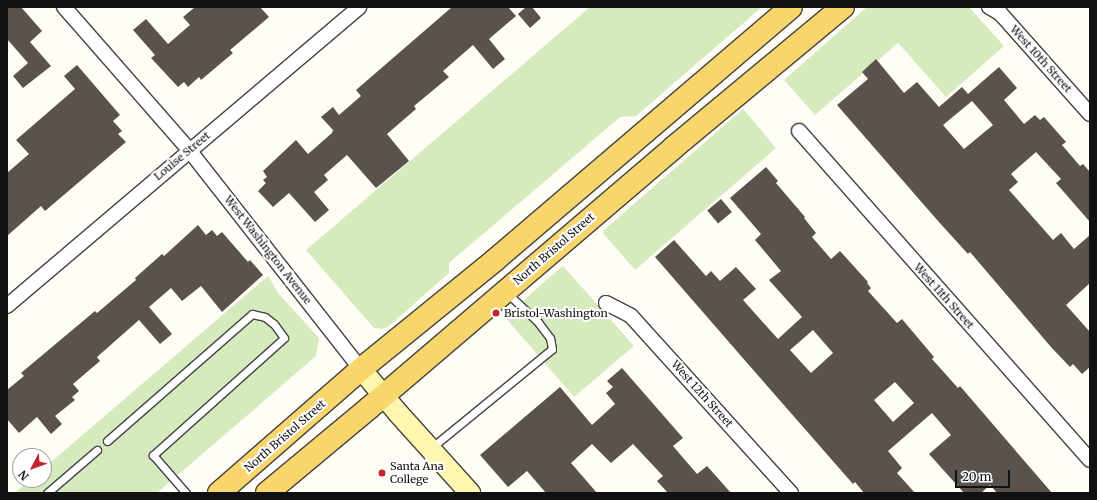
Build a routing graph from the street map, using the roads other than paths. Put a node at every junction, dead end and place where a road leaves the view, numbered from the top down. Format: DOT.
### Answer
graph roads {
  1 [pos="64,7"];
  2 [pos="359,7"];
  3 [pos="791,7"];
  4 [pos="843,7"];
  5 [pos="989,7"];
  6 [pos="1090,114"];
  7 [pos="799,131"];
  8 [pos="189,150"];
  9 [pos="506,291"];
  10 [pos="606,303"];
  11 [pos="7,306"];
  12 [pos="361,369"];
  13 [pos="383,395"];
  14 [pos="107,441"];
  15 [pos="431,448"];
  16 [pos="97,450"];
  17 [pos="1090,460"];
  18 [pos="46,493"];
  19 [pos="186,493"];
  20 [pos="219,493"];
  21 [pos="267,493"];
  22 [pos="470,493"];
  23 [pos="791,493"];
  1 -- 8 [label="street, West Washington Avenue"];
  2 -- 8 [label="street, Louise Street"];
  3 -- 12 [label="main road, North Bristol Street"];
  4 -- 9 [label="main road, North Bristol Street"];
  5 -- 6 [label="street, West 10th Street"];
  7 -- 17 [label="street, West 11th Street"];
  8 -- 11 [label="street, Louise Street"];
  8 -- 12 [label="street, West Washington Avenue"];
  9 -- 13 [label="main road, North Bristol Street"];
  9 -- 15 [label="lane"];
  10 -- 23 [label="street, West 12th Street"];
  12 -- 13 [label="street, West Washington Avenue"];
  12 -- 20 [label="main road, North Bristol Street"];
  13 -- 15 [label="street, West Washington Avenue"];
  13 -- 21 [label="main road, North Bristol Street"];
  14 -- 19 [label="lane"];
  15 -- 22 [label="street, West Washington Avenue"];
  16 -- 18 [label="lane"];
}
